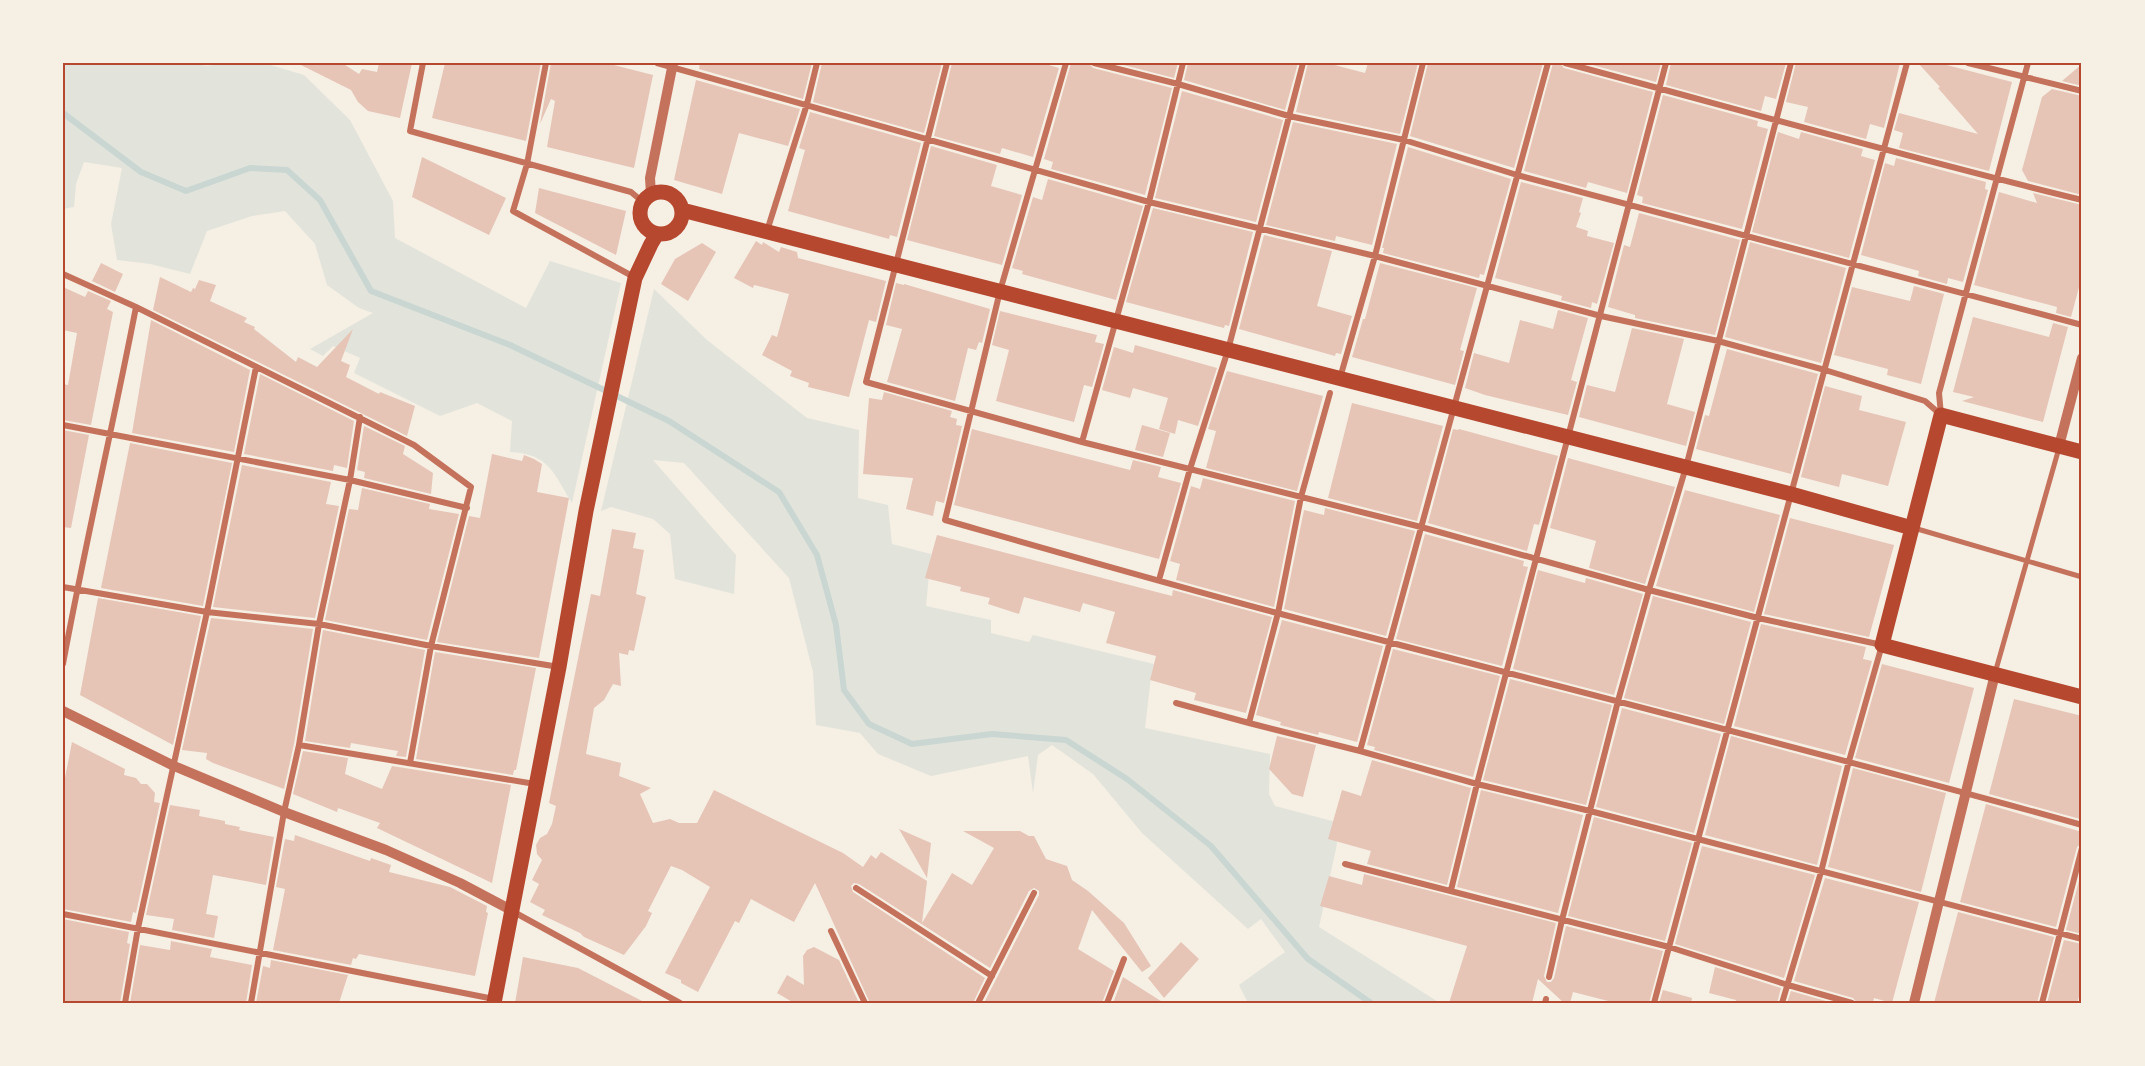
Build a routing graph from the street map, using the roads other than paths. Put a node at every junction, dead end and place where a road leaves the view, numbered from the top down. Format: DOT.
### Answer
graph roads {
  1 [pos="423,63"];
  2 [pos="546,63"];
  3 [pos="657,63"];
  4 [pos="817,63"];
  5 [pos="947,63"];
  6 [pos="1065,63"];
  7 [pos="1094,63"];
  8 [pos="1183,63"];
  9 [pos="1303,63"];
  10 [pos="1423,63"];
  11 [pos="1548,63"];
  12 [pos="1565,63"];
  13 [pos="1666,63"];
  14 [pos="1791,63"];
  15 [pos="1907,63"];
  16 [pos="1968,63"];
  17 [pos="2028,63"];
  18 [pos="672,64"];
  19 [pos="2025,76"];
  20 [pos="1178,84"];
  21 [pos="1659,88"];
  22 [pos="2082,91"];
  23 [pos="807,104"];
  24 [pos="1289,116"];
  25 [pos="1776,119"];
  26 [pos="928,139"];
  27 [pos="1404,140"];
  28 [pos="1884,151"];
  29 [pos="527,164"];
  30 [pos="1034,168"];
  31 [pos="1517,175"];
  32 [pos="1997,180"];
  33 [pos="647,198"];
  34 [pos="2082,200"];
  35 [pos="1149,202"];
  36 [pos="1629,205"];
  37 [pos="682,210"];
  38 [pos="1259,228"];
  39 [pos="767,231"];
  40 [pos="657,234"];
  41 [pos="1746,235"];
  42 [pos="1375,256"];
  43 [pos="1853,264"];
  44 [pos="896,265"];
  45 [pos="63,274"];
  46 [pos="635,278"];
  47 [pos="1487,286"];
  48 [pos="1000,291"];
  49 [pos="1966,294"];
  50 [pos="136,307"];
  51 [pos="1601,316"];
  52 [pos="1116,321"];
  53 [pos="2082,325"];
  54 [pos="1718,341"];
  55 [pos="1228,350"];
  56 [pos="2082,358"];
  57 [pos="256,367"];
  58 [pos="1824,370"];
  59 [pos="1340,378"];
  60 [pos="1330,393"];
  61 [pos="1454,408"];
  62 [pos="972,410"];
  63 [pos="1941,415"];
  64 [pos="360,417"];
  65 [pos="63,425"];
  66 [pos="112,433"];
  67 [pos="1567,437"];
  68 [pos="1082,442"];
  69 [pos="2059,446"];
  70 [pos="2082,452"];
  71 [pos="237,458"];
  72 [pos="1686,467"];
  73 [pos="1190,469"];
  74 [pos="350,480"];
  75 [pos="1791,494"];
  76 [pos="1301,497"];
  77 [pos="467,508"];
  78 [pos="1422,527"];
  79 [pos="1912,528"];
  80 [pos="1537,558"];
  81 [pos="2027,561"];
  82 [pos="2082,577"];
  83 [pos="1159,580"];
  84 [pos="63,586"];
  85 [pos="77,589"];
  86 [pos="1649,590"];
  87 [pos="207,612"];
  88 [pos="1278,613"];
  89 [pos="1758,618"];
  90 [pos="319,624"];
  91 [pos="1390,642"];
  92 [pos="1882,645"];
  93 [pos="431,646"];
  94 [pos="63,664"];
  95 [pos="559,667"];
  96 [pos="1506,672"];
  97 [pos="1995,674"];
  98 [pos="2082,697"];
  99 [pos="1618,701"];
  100 [pos="1176,703"];
  101 [pos="63,711"];
  102 [pos="1249,723"];
  103 [pos="1727,731"];
  104 [pos="299,745"];
  105 [pos="1360,751"];
  106 [pos="1849,761"];
  107 [pos="410,763"];
  108 [pos="174,766"];
  109 [pos="537,784"];
  110 [pos="1477,784"];
  111 [pos="1965,792"];
  112 [pos="1590,811"];
  113 [pos="285,812"];
  114 [pos="2082,825"];
  115 [pos="1698,840"];
  116 [pos="2082,848"];
  117 [pos="1345,864"];
  118 [pos="1821,872"];
  119 [pos="856,888"];
  120 [pos="1451,890"];
  121 [pos="1034,893"];
  122 [pos="1937,903"];
  123 [pos="511,910"];
  124 [pos="63,914"];
  125 [pos="1562,920"];
  126 [pos="138,928"];
  127 [pos="831,932"];
  128 [pos="2060,933"];
  129 [pos="2082,939"];
  130 [pos="1669,947"];
  131 [pos="259,954"];
  132 [pos="1124,959"];
  133 [pos="992,976"];
  134 [pos="1549,977"];
  135 [pos="1788,985"];
  136 [pos="494,1001"];
  137 [pos="125,1003"];
  138 [pos="251,1003"];
  139 [pos="680,1003"];
  140 [pos="865,1003"];
  141 [pos="978,1003"];
  142 [pos="1107,1003"];
  143 [pos="1653,1003"];
  144 [pos="1782,1003"];
  145 [pos="1852,1003"];
  146 [pos="1914,1003"];
  147 [pos="2042,1003"];
  1 -- 29 [label="street"];
  2 -- 29 [label="street"];
  3 -- 18 [label="street"];
  4 -- 23 [label="street"];
  5 -- 26 [label="street"];
  6 -- 30 [label="street"];
  7 -- 20 [label="street"];
  8 -- 20 [label="street"];
  9 -- 24 [label="street"];
  10 -- 27 [label="street"];
  11 -- 31 [label="street"];
  12 -- 21 [label="street"];
  13 -- 21 [label="street"];
  14 -- 25 [label="street"];
  15 -- 28 [label="street"];
  16 -- 19 [label="street"];
  17 -- 19 [label="street"];
  18 -- 23 [label="street"];
  18 -- 33 [label="street"];
  19 -- 22 [label="street"];
  19 -- 32 [label="street"];
  20 -- 24 [label="street"];
  20 -- 35 [label="street"];
  21 -- 25 [label="street"];
  21 -- 36 [label="street"];
  23 -- 26 [label="street"];
  23 -- 39 [label="street"];
  24 -- 27 [label="street"];
  24 -- 38 [label="street"];
  25 -- 28 [label="street"];
  25 -- 41 [label="street"];
  26 -- 30 [label="street"];
  26 -- 44 [label="street"];
  27 -- 31 [label="street"];
  27 -- 42 [label="street"];
  28 -- 32 [label="street"];
  28 -- 43 [label="street"];
  29 -- 33 [label="street"];
  29 -- 46 [label="street"];
  30 -- 35 [label="street"];
  30 -- 48 [label="street"];
  31 -- 36 [label="street"];
  31 -- 47 [label="street"];
  32 -- 34 [label="street"];
  32 -- 49 [label="street"];
  33 -- 37 [label="main road"];
  33 -- 40 [label="main road"];
  35 -- 38 [label="street"];
  35 -- 52 [label="street"];
  36 -- 41 [label="street"];
  36 -- 51 [label="street"];
  37 -- 39 [label="main road"];
  37 -- 40 [label="main road"];
  38 -- 42 [label="street"];
  38 -- 55 [label="street"];
  39 -- 44 [label="main road"];
  40 -- 46 [label="main road"];
  41 -- 43 [label="street"];
  41 -- 54 [label="street"];
  42 -- 47 [label="street"];
  42 -- 59 [label="street"];
  43 -- 49 [label="street"];
  43 -- 58 [label="street"];
  44 -- 48 [label="main road"];
  44 -- 62 [label="street"];
  45 -- 50 [label="street"];
  46 -- 95 [label="main road"];
  47 -- 51 [label="street"];
  47 -- 61 [label="street"];
  48 -- 52 [label="main road"];
  48 -- 62 [label="street"];
  49 -- 53 [label="street"];
  49 -- 63 [label="street"];
  50 -- 57 [label="street"];
  50 -- 66 [label="street"];
  51 -- 54 [label="street"];
  51 -- 67 [label="street"];
  52 -- 55 [label="main road"];
  52 -- 68 [label="street"];
  54 -- 58 [label="street"];
  54 -- 72 [label="street"];
  55 -- 59 [label="main road"];
  55 -- 73 [label="street"];
  56 -- 69 [label="street"];
  57 -- 64 [label="street"];
  57 -- 71 [label="street"];
  58 -- 63 [label="street"];
  58 -- 75 [label="street"];
  59 -- 61 [label="main road"];
  60 -- 76 [label="street"];
  61 -- 67 [label="main road"];
  61 -- 78 [label="street"];
  62 -- 68 [label="street"];
  62 -- 83 [label="street"];
  63 -- 69 [label="main road"];
  63 -- 79 [label="main road"];
  64 -- 74 [label="street"];
  64 -- 77 [label="street"];
  65 -- 66 [label="street"];
  66 -- 71 [label="street"];
  66 -- 85 [label="street"];
  67 -- 72 [label="main road"];
  67 -- 80 [label="street"];
  68 -- 73 [label="street"];
  69 -- 70 [label="main road"];
  69 -- 81 [label="street"];
  71 -- 74 [label="street"];
  71 -- 87 [label="street"];
  72 -- 75 [label="main road"];
  72 -- 86 [label="street"];
  73 -- 76 [label="street"];
  73 -- 83 [label="street"];
  74 -- 77 [label="street"];
  74 -- 90 [label="street"];
  75 -- 79 [label="main road"];
  75 -- 89 [label="street"];
  76 -- 78 [label="street"];
  76 -- 88 [label="street"];
  77 -- 93 [label="street"];
  78 -- 80 [label="street"];
  78 -- 91 [label="street"];
  79 -- 81 [label="street"];
  79 -- 92 [label="main road"];
  80 -- 86 [label="street"];
  80 -- 96 [label="street"];
  81 -- 82 [label="street"];
  81 -- 97 [label="street"];
  83 -- 88 [label="street"];
  84 -- 85 [label="street"];
  85 -- 87 [label="street"];
  85 -- 94 [label="street"];
  86 -- 89 [label="street"];
  86 -- 99 [label="street"];
  87 -- 90 [label="street"];
  87 -- 108 [label="street"];
  88 -- 91 [label="street"];
  88 -- 102 [label="street"];
  89 -- 92 [label="street"];
  89 -- 103 [label="street"];
  90 -- 93 [label="street"];
  90 -- 104 [label="street"];
  91 -- 96 [label="street"];
  91 -- 105 [label="street"];
  92 -- 97 [label="main road"];
  92 -- 106 [label="street"];
  93 -- 95 [label="street"];
  93 -- 107 [label="street"];
  95 -- 109 [label="main road"];
  96 -- 99 [label="street"];
  96 -- 110 [label="street"];
  97 -- 98 [label="main road"];
  97 -- 111 [label="street"];
  99 -- 103 [label="street"];
  99 -- 112 [label="street"];
  100 -- 102 [label="street"];
  101 -- 108 [label="street"];
  102 -- 105 [label="street"];
  103 -- 106 [label="street"];
  103 -- 115 [label="street"];
  104 -- 107 [label="street"];
  104 -- 113 [label="street"];
  105 -- 110 [label="street"];
  106 -- 111 [label="street"];
  106 -- 118 [label="street"];
  107 -- 109 [label="street"];
  108 -- 113 [label="street"];
  108 -- 126 [label="street"];
  109 -- 123 [label="main road"];
  110 -- 112 [label="street"];
  110 -- 120 [label="street"];
  111 -- 114 [label="street"];
  111 -- 122 [label="street"];
  112 -- 115 [label="street"];
  112 -- 125 [label="street"];
  113 -- 123 [label="street"];
  113 -- 131 [label="street"];
  115 -- 118 [label="street"];
  115 -- 130 [label="street"];
  116 -- 128 [label="street"];
  117 -- 120 [label="street"];
  118 -- 122 [label="street"];
  118 -- 135 [label="street"];
  119 -- 133 [label="street"];
  120 -- 125 [label="street"];
  121 -- 133 [label="street"];
  122 -- 128 [label="street"];
  122 -- 146 [label="street"];
  123 -- 136 [label="main road"];
  123 -- 139 [label="street"];
  124 -- 126 [label="street"];
  125 -- 130 [label="street"];
  125 -- 134 [label="street"];
  126 -- 131 [label="street"];
  126 -- 137 [label="street"];
  127 -- 140 [label="street"];
  128 -- 129 [label="street"];
  128 -- 147 [label="street"];
  130 -- 135 [label="street"];
  130 -- 143 [label="street"];
  131 -- 136 [label="street"];
  131 -- 138 [label="street"];
  132 -- 142 [label="street"];
  133 -- 141 [label="street"];
  135 -- 144 [label="street"];
  135 -- 145 [label="street"];
}
